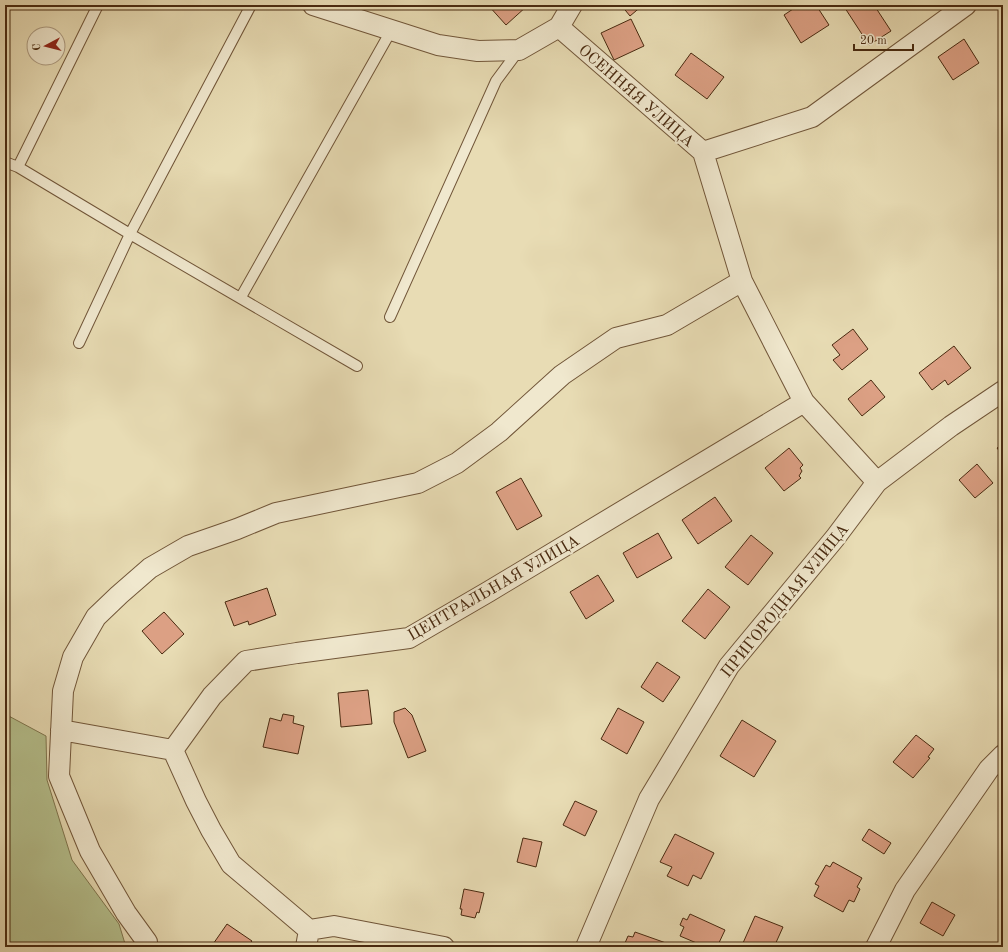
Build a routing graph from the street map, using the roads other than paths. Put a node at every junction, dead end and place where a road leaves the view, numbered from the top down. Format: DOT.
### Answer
graph roads {
  1 [pos="98,5"];
  2 [pos="251,5"];
  3 [pos="313,5"];
  4 [pos="572,5"];
  5 [pos="966,5"];
  6 [pos="559,27"];
  7 [pos="392,29"];
  8 [pos="519,50"];
  9 [pos="703,152"];
  10 [pos="5,162"];
  11 [pos="18,167"];
  12 [pos="130,234"];
  13 [pos="742,281"];
  14 [pos="241,298"];
  15 [pos="390,317"];
  16 [pos="79,343"];
  17 [pos="358,366"];
  18 [pos="1003,391"];
  19 [pos="804,402"];
  20 [pos="878,482"];
  21 [pos="61,730"];
  22 [pos="172,750"];
  23 [pos="1003,755"];
  24 [pos="307,938"];
  25 [pos="147,947"];
  26 [pos="444,947"];
  27 [pos="586,947"];
  28 [pos="876,947"];
  1 -- 11 [label="lane"];
  2 -- 12 [label="lane"];
  3 -- 7 [label="street"];
  4 -- 6 [label="street"];
  5 -- 9 [label="street, ОСЕННЯЯ УЛИЦА"];
  6 -- 8 [label="street"];
  6 -- 9 [label="street, ОСЕННЯЯ УЛИЦА"];
  7 -- 8 [label="street"];
  7 -- 14 [label="lane"];
  8 -- 15 [label="lane"];
  9 -- 13 [label="street"];
  10 -- 11 [label="lane"];
  11 -- 12 [label="lane"];
  12 -- 14 [label="lane"];
  12 -- 16 [label="lane"];
  13 -- 19 [label="street"];
  13 -- 21 [label="street"];
  14 -- 17 [label="lane"];
  18 -- 20 [label="street, ПРИГОРОДНАЯ УЛИЦА"];
  19 -- 20 [label="street"];
  19 -- 22 [label="street, ЦЕНТРАЛЬНАЯ УЛИЦА"];
  20 -- 27 [label="street, ПРИГОРОДНАЯ УЛИЦА"];
  21 -- 22 [label="street"];
  21 -- 25 [label="street"];
  22 -- 24 [label="street"];
  23 -- 28 [label="street"];
  24 -- 26 [label="street"];
}
